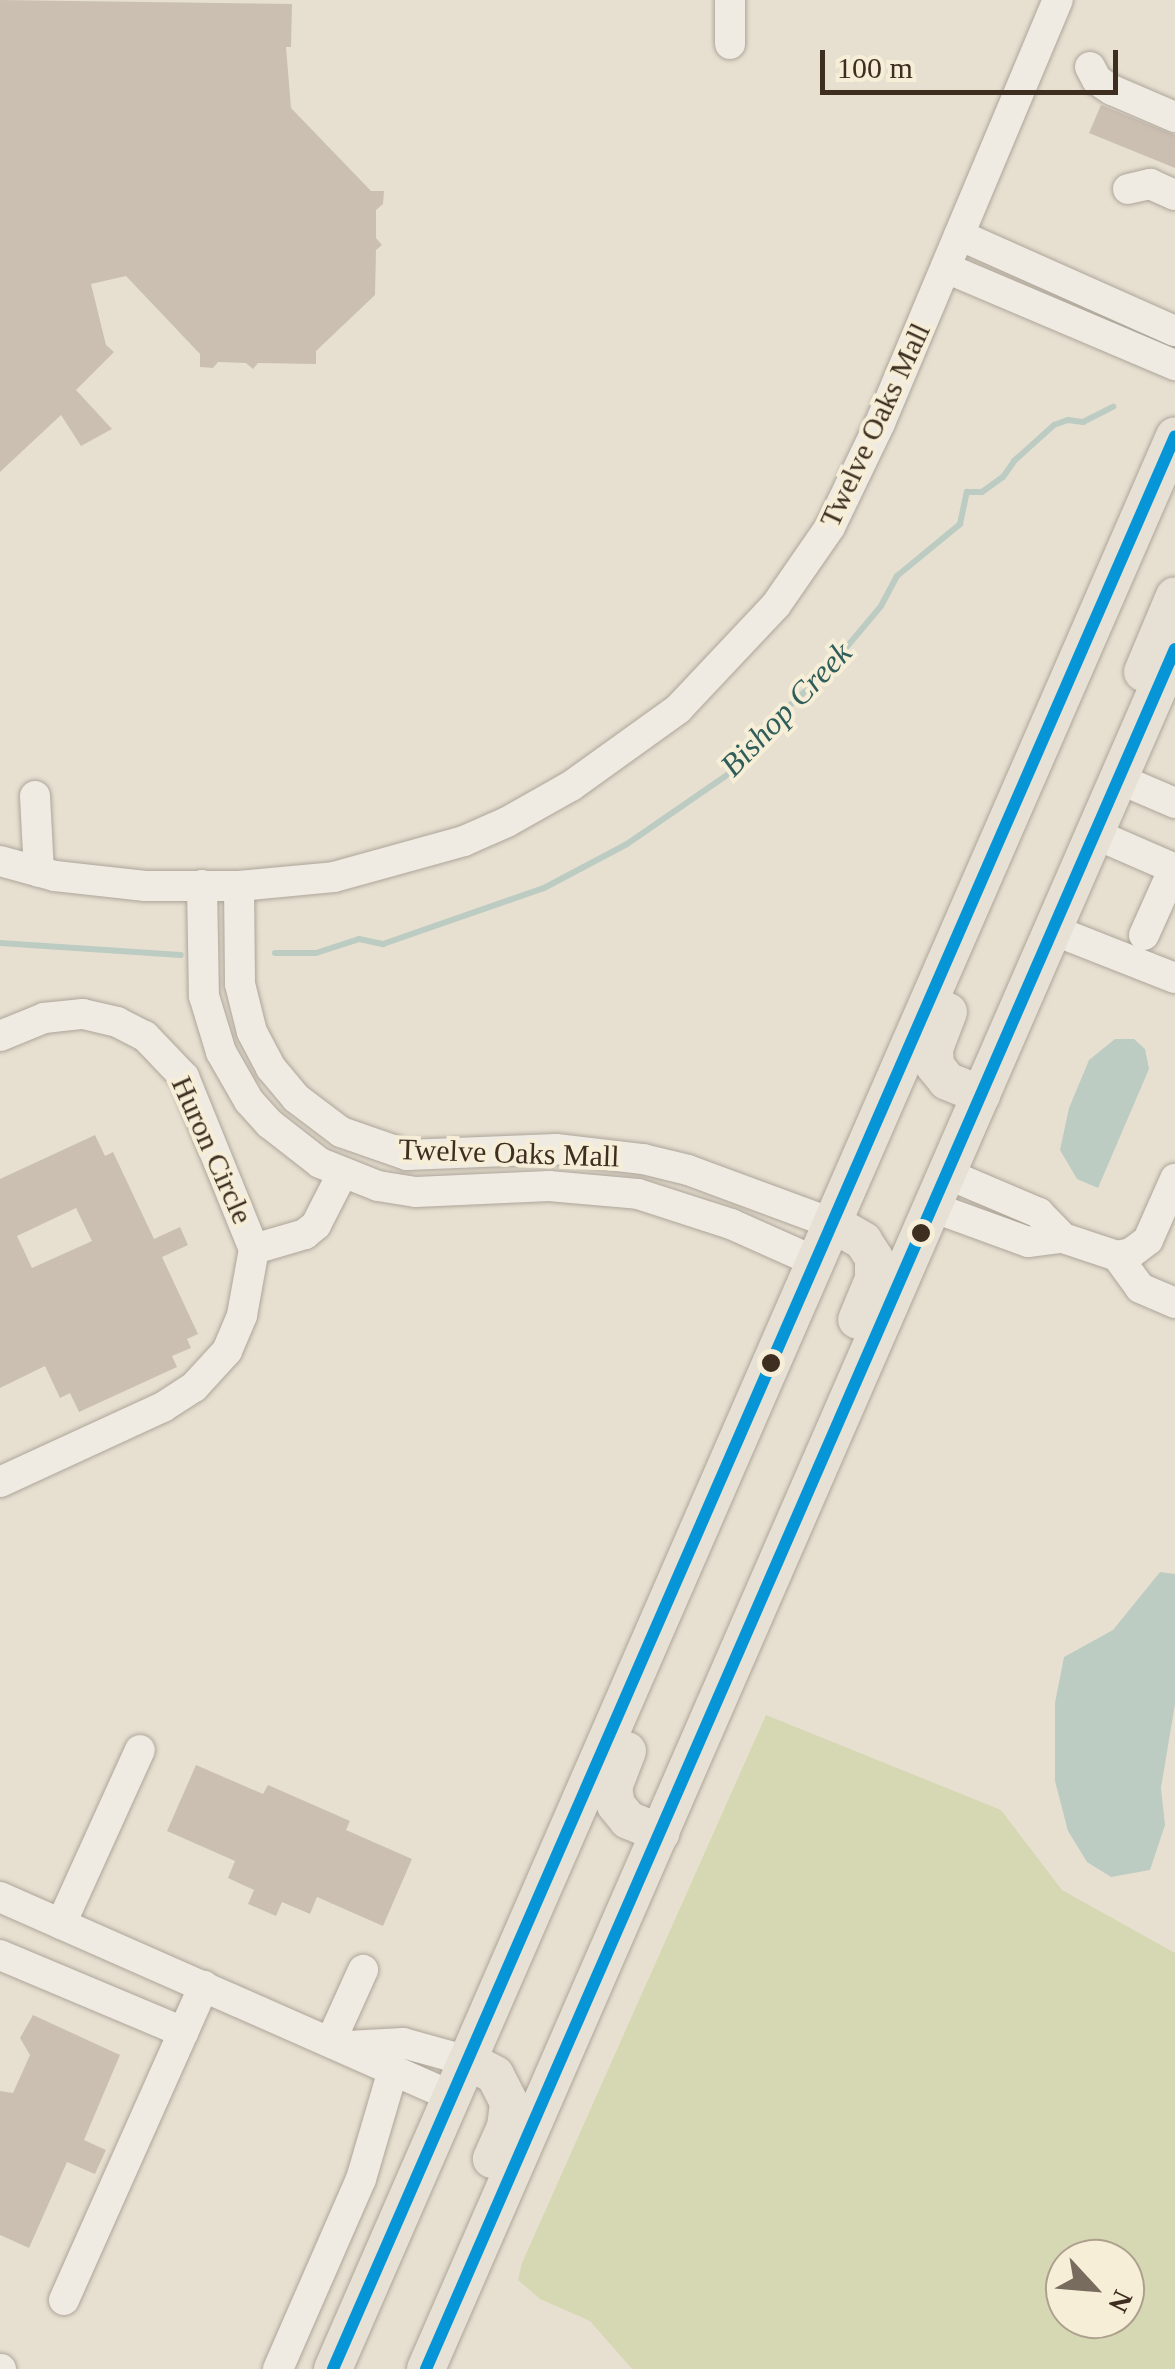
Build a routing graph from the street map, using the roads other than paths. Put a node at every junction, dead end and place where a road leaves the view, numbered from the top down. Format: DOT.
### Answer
graph roads {
  1 [pos="730,0"];
  2 [pos="1058,0"];
  3 [pos="730,44"];
  4 [pos="1090,67"];
  5 [pos="1175,117"];
  6 [pos="1128,189"];
  7 [pos="1175,195"];
  8 [pos="959,236"];
  9 [pos="946,268"];
  10 [pos="1175,331"];
  11 [pos="1175,365"];
  12 [pos="1175,436"];
  13 [pos="1144,507"];
  14 [pos="1175,596"];
  15 [pos="1175,649"];
  16 [pos="1118,779"];
  17 [pos="34,796"];
  18 [pos="1175,803"];
  19 [pos="1095,834"];
  20 [pos="0,861"];
  21 [pos="1175,869"];
  22 [pos="38,872"];
  23 [pos="202,885"];
  24 [pos="239,886"];
  25 [pos="1055,926"];
  26 [pos="1144,935"];
  27 [pos="1175,978"];
  28 [pos="0,1036"];
  29 [pos="981,1095"];
  30 [pos="342,1174"];
  31 [pos="1175,1180"];
  32 [pos="939,1191"];
  33 [pos="834,1224"];
  34 [pos="254,1249"];
  35 [pos="1116,1256"];
  36 [pos="818,1263"];
  37 [pos="1175,1302"];
  38 [pos="759,1399"];
  39 [pos="0,1482"];
  40 [pos="699,1743"];
  41 [pos="140,1750"];
  42 [pos="660,1832"];
  43 [pos="0,1897"];
  44 [pos="61,1924"];
  45 [pos="0,1955"];
  46 [pos="363,1970"];
  47 [pos="204,1986"];
  48 [pos="184,2032"];
  49 [pos="338,2044"];
  50 [pos="468,2062"];
  51 [pos="394,2070"];
  52 [pos="453,2097"];
  53 [pos="64,2300"];
  54 [pos="278,2369"];
  55 [pos="333,2369"];
  56 [pos="406,2369"];
  57 [pos="426,2369"];
  1 -- 3 [label="street"];
  2 -- 8 [label="street, Twelve Oaks Mall"];
  4 -- 5 [label="street"];
  6 -- 7 [label="street"];
  8 -- 9 [label="street, Twelve Oaks Mall"];
  8 -- 10 [label="street"];
  9 -- 11 [label="street"];
  9 -- 24 [label="street, Twelve Oaks Mall"];
  12 -- 13 [label="main road"];
  13 -- 29 [label="main road"];
  13 -- 33 [label="main road"];
  14 -- 25 [label="main road"];
  15 -- 16 [label="main road"];
  16 -- 18 [label="street"];
  16 -- 19 [label="main road"];
  17 -- 22 [label="street"];
  19 -- 21 [label="street"];
  19 -- 25 [label="main road"];
  20 -- 22 [label="street, Twelve Oaks Mall"];
  21 -- 26 [label="street"];
  22 -- 23 [label="street, Twelve Oaks Mall"];
  23 -- 24 [label="street, Twelve Oaks Mall"];
  23 -- 30 [label="street, Twelve Oaks Mall"];
  24 -- 33 [label="street, Twelve Oaks Mall"];
  25 -- 27 [label="street"];
  25 -- 29 [label="main road"];
  28 -- 34 [label="street, Huron Circle"];
  29 -- 32 [label="main road"];
  30 -- 34 [label="street, Huron Circle"];
  30 -- 36 [label="street, Twelve Oaks Mall"];
  31 -- 35 [label="street"];
  32 -- 35 [label="street"];
  32 -- 40 [label="main road"];
  33 -- 36 [label="main road"];
  33 -- 40 [label="main road"];
  34 -- 39 [label="street, Huron Circle"];
  35 -- 37 [label="street"];
  36 -- 38 [label="main road"];
  38 -- 42 [label="main road"];
  38 -- 50 [label="main road"];
  40 -- 42 [label="main road"];
  41 -- 44 [label="street"];
  42 -- 57 [label="main road"];
  43 -- 44 [label="street"];
  44 -- 47 [label="street"];
  45 -- 48 [label="street"];
  46 -- 49 [label="street"];
  47 -- 48 [label="street"];
  47 -- 49 [label="street"];
  48 -- 53 [label="street"];
  49 -- 50 [label="street"];
  49 -- 51 [label="street"];
  50 -- 52 [label="main road"];
  50 -- 56 [label="main road"];
  51 -- 52 [label="street"];
  51 -- 54 [label="street"];
  52 -- 55 [label="main road"];
}
